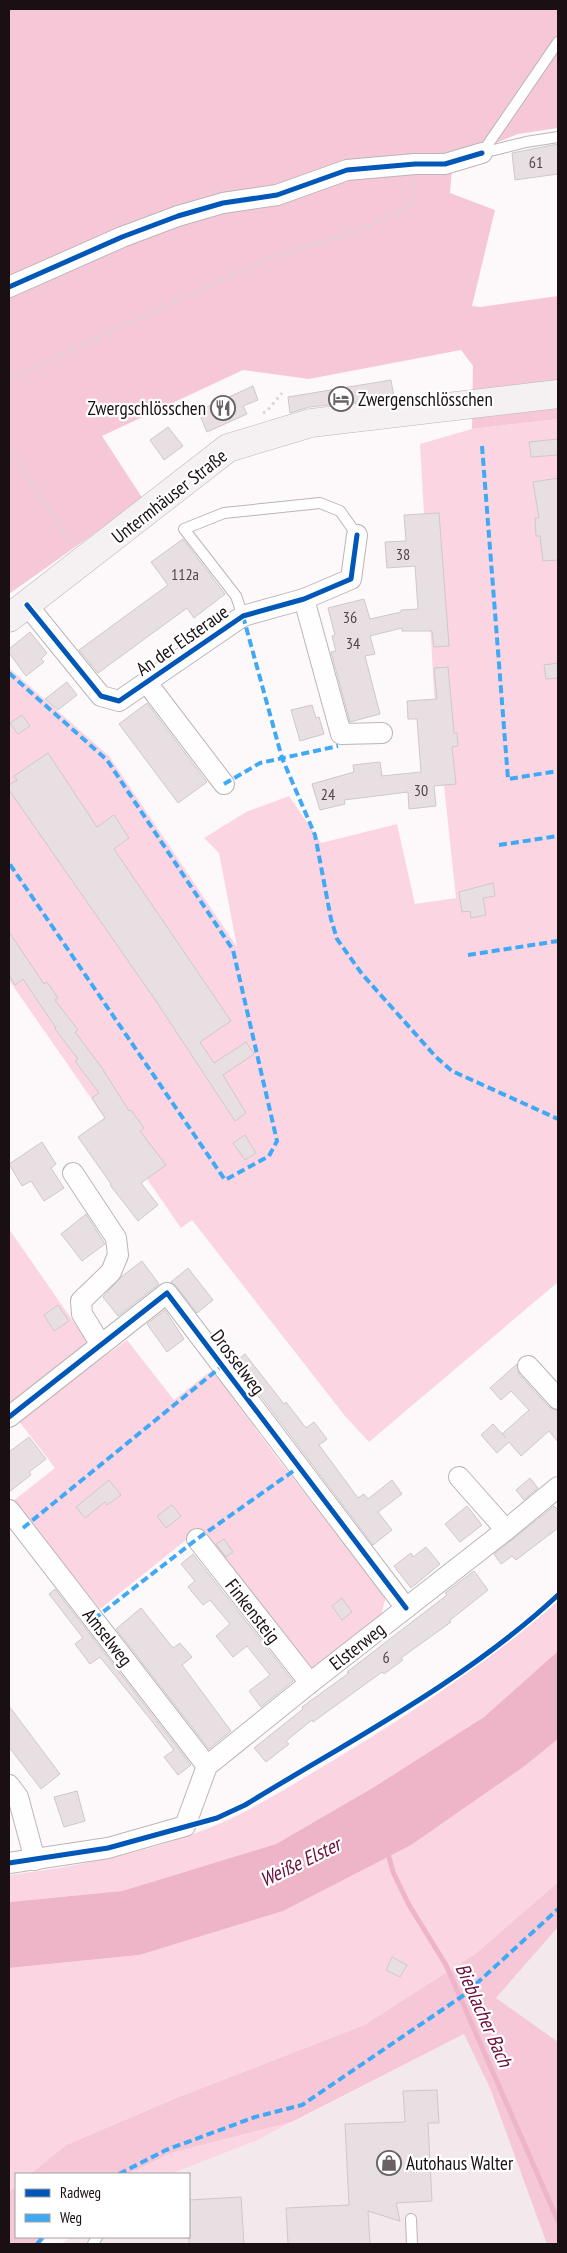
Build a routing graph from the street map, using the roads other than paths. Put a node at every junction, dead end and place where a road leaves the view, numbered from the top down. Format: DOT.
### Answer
graph roads {
  1 [pos="558,42"];
  2 [pos="558,137"];
  3 [pos="482,153"];
  4 [pos="9,287"];
  5 [pos="558,394"];
  6 [pos="357,535"];
  7 [pos="304,600"];
  8 [pos="18,612"];
  9 [pos="243,616"];
  10 [pos="147,683"];
  11 [pos="382,733"];
  12 [pos="224,784"];
  13 [pos="73,1173"];
  14 [pos="101,1345"];
  15 [pos="528,1366"];
  16 [pos="558,1399"];
  17 [pos="9,1417"];
  18 [pos="459,1476"];
  19 [pos="558,1487"];
  20 [pos="9,1510"];
  21 [pos="506,1530"];
  22 [pos="197,1539"];
  23 [pos="406,1608"];
  24 [pos="310,1682"];
  25 [pos="207,1766"];
  26 [pos="9,1785"];
  27 [pos="35,1860"];
  28 [pos="9,1864"];
  29 [pos="411,2219"];
  30 [pos="412,2244"];
  1 -- 3 [label="lane"];
  2 -- 3 [label="lane"];
  3 -- 4 [label="street"];
  5 -- 8 [label="main road, Untermhäuser Straße"];
  6 -- 7 [label="street, An der Elsteraue"];
  6 -- 9 [label="lane"];
  7 -- 9 [label="street, An der Elsteraue"];
  7 -- 11 [label="street"];
  8 -- 10 [label="street, An der Elsteraue"];
  9 -- 10 [label="street, An der Elsteraue"];
  10 -- 12 [label="street, An der Elsteraue"];
  13 -- 14 [label="street"];
  14 -- 17 [label="street, Drosselweg"];
  14 -- 23 [label="street, Drosselweg"];
  15 -- 16 [label="street"];
  18 -- 21 [label="street"];
  19 -- 21 [label="street, Elsterweg"];
  20 -- 25 [label="street, Amselweg"];
  21 -- 23 [label="street, Elsterweg"];
  22 -- 24 [label="street, Finkensteig"];
  23 -- 24 [label="street, Elsterweg"];
  24 -- 25 [label="street, Elsterweg"];
  25 -- 27 [label="street"];
  26 -- 27 [label="street"];
  27 -- 28 [label="street"];
  29 -- 30 [label="lane"];
}
